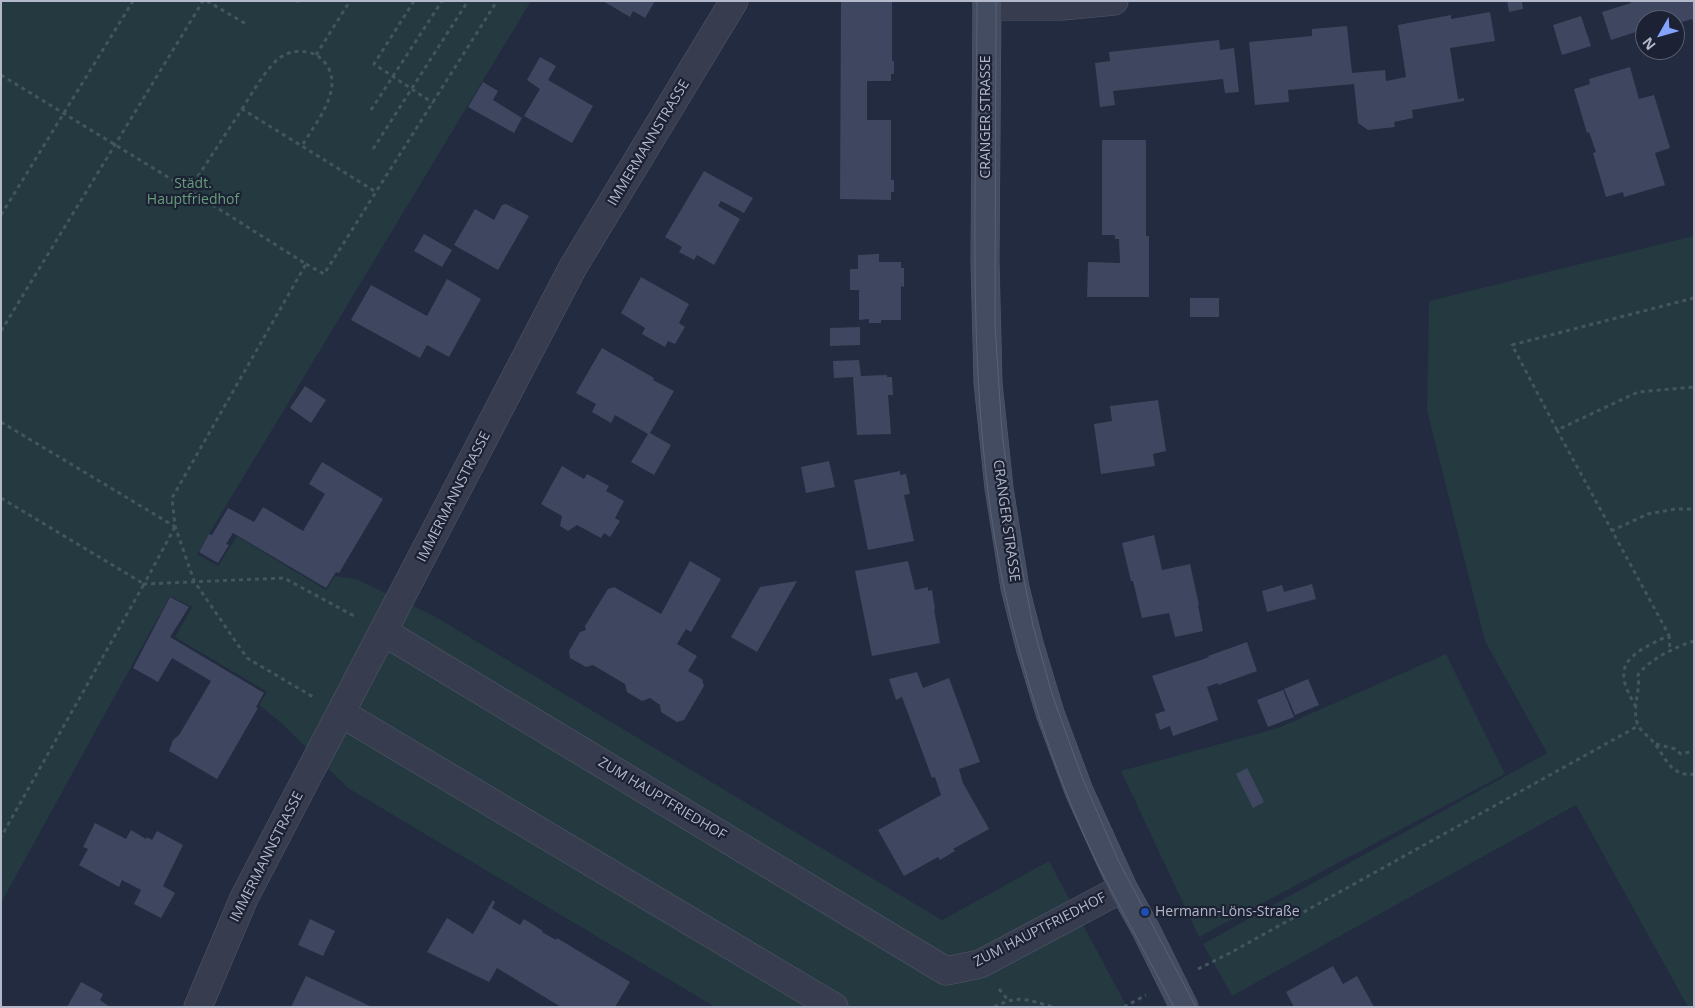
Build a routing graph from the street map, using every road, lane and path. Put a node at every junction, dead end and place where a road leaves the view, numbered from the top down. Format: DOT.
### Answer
graph roads {
  1 [pos="133,1"];
  2 [pos="205,1"];
  3 [pos="350,1"];
  4 [pos="414,1"];
  5 [pos="442,1"];
  6 [pos="468,1"];
  7 [pos="498,1"];
  8 [pos="734,1"];
  9 [pos="1114,1"];
  10 [pos="987,4"];
  11 [pos="246,24"];
  12 [pos="316,55"];
  13 [pos="1,75"];
  14 [pos="393,76"];
  15 [pos="412,89"];
  16 [pos="433,103"];
  17 [pos="242,109"];
  18 [pos="371,110"];
  19 [pos="64,114"];
  20 [pos="115,145"];
  21 [pos="302,146"];
  22 [pos="373,149"];
  23 [pos="189,190"];
  24 [pos="376,192"];
  25 [pos="1,215"];
  26 [pos="306,264"];
  27 [pos="1694,298"];
  28 [pos="1,331"];
  29 [pos="1694,386"];
  30 [pos="1,422"];
  31 [pos="1557,430"];
  32 [pos="1,498"];
  33 [pos="1694,509"];
  34 [pos="175,526"];
  35 [pos="1611,531"];
  36 [pos="194,581"];
  37 [pos="144,584"];
  38 [pos="384,632"];
  39 [pos="1669,635"];
  40 [pos="1694,641"];
  41 [pos="1670,651"];
  42 [pos="1636,707"];
  43 [pos="341,714"];
  44 [pos="1638,726"];
  45 [pos="1655,744"];
  46 [pos="1694,751"];
  47 [pos="1694,774"];
  48 [pos="1,838"];
  49 [pos="1123,888"];
  50 [pos="1172,982"];
  51 [pos="198,1007"];
  52 [pos="834,1007"];
  53 [pos="994,1007"];
  54 [pos="1054,1007"];
  55 [pos="1184,1007"];
  1 -- 19 [label="path"];
  2 -- 11 [label="path"];
  2 -- 20 [label="path"];
  3 -- 12 [label="path"];
  4 -- 14 [label="path"];
  5 -- 14 [label="path"];
  6 -- 15 [label="path"];
  7 -- 16 [label="path"];
  8 -- 38 [label="street, IMMERMANNSTRASSE"];
  9 -- 10 [label="street"];
  10 -- 49 [label="main road, CRANGER STRASSE"];
  12 -- 17 [label="path"];
  12 -- 21 [label="path"];
  13 -- 19 [label="path"];
  14 -- 15 [label="path"];
  14 -- 18 [label="path"];
  15 -- 16 [label="path"];
  15 -- 22 [label="path"];
  16 -- 24 [label="path"];
  17 -- 21 [label="path"];
  17 -- 23 [label="path"];
  19 -- 20 [label="path"];
  19 -- 25 [label="path"];
  20 -- 23 [label="path"];
  20 -- 28 [label="path"];
  21 -- 24 [label="path"];
  23 -- 26 [label="path"];
  24 -- 26 [label="path"];
  26 -- 34 [label="path"];
  27 -- 31 [label="path"];
  29 -- 31 [label="path"];
  30 -- 34 [label="path"];
  31 -- 35 [label="path"];
  32 -- 37 [label="path"];
  33 -- 35 [label="path"];
  34 -- 36 [label="path"];
  34 -- 37 [label="path"];
  35 -- 39 [label="path"];
  36 -- 37 [label="path"];
  36 -- 38 [label="path"];
  36 -- 43 [label="path"];
  37 -- 48 [label="path"];
  38 -- 43 [label="street, IMMERMANNSTRASSE"];
  38 -- 49 [label="street, ZUM HAUPTFRIEDHOF"];
  39 -- 41 [label="path"];
  39 -- 42 [label="path"];
  40 -- 41 [label="path"];
  41 -- 42 [label="path"];
  42 -- 44 [label="path"];
  43 -- 51 [label="street, IMMERMANNSTRASSE"];
  43 -- 52 [label="street"];
  44 -- 45 [label="path"];
  44 -- 50 [label="path"];
  45 -- 46 [label="path"];
  45 -- 47 [label="path"];
  49 -- 50 [label="main road, CRANGER STRASSE"];
  50 -- 55 [label="main road, CRANGER STRASSE"];
  53 -- 54 [label="path"];
}
